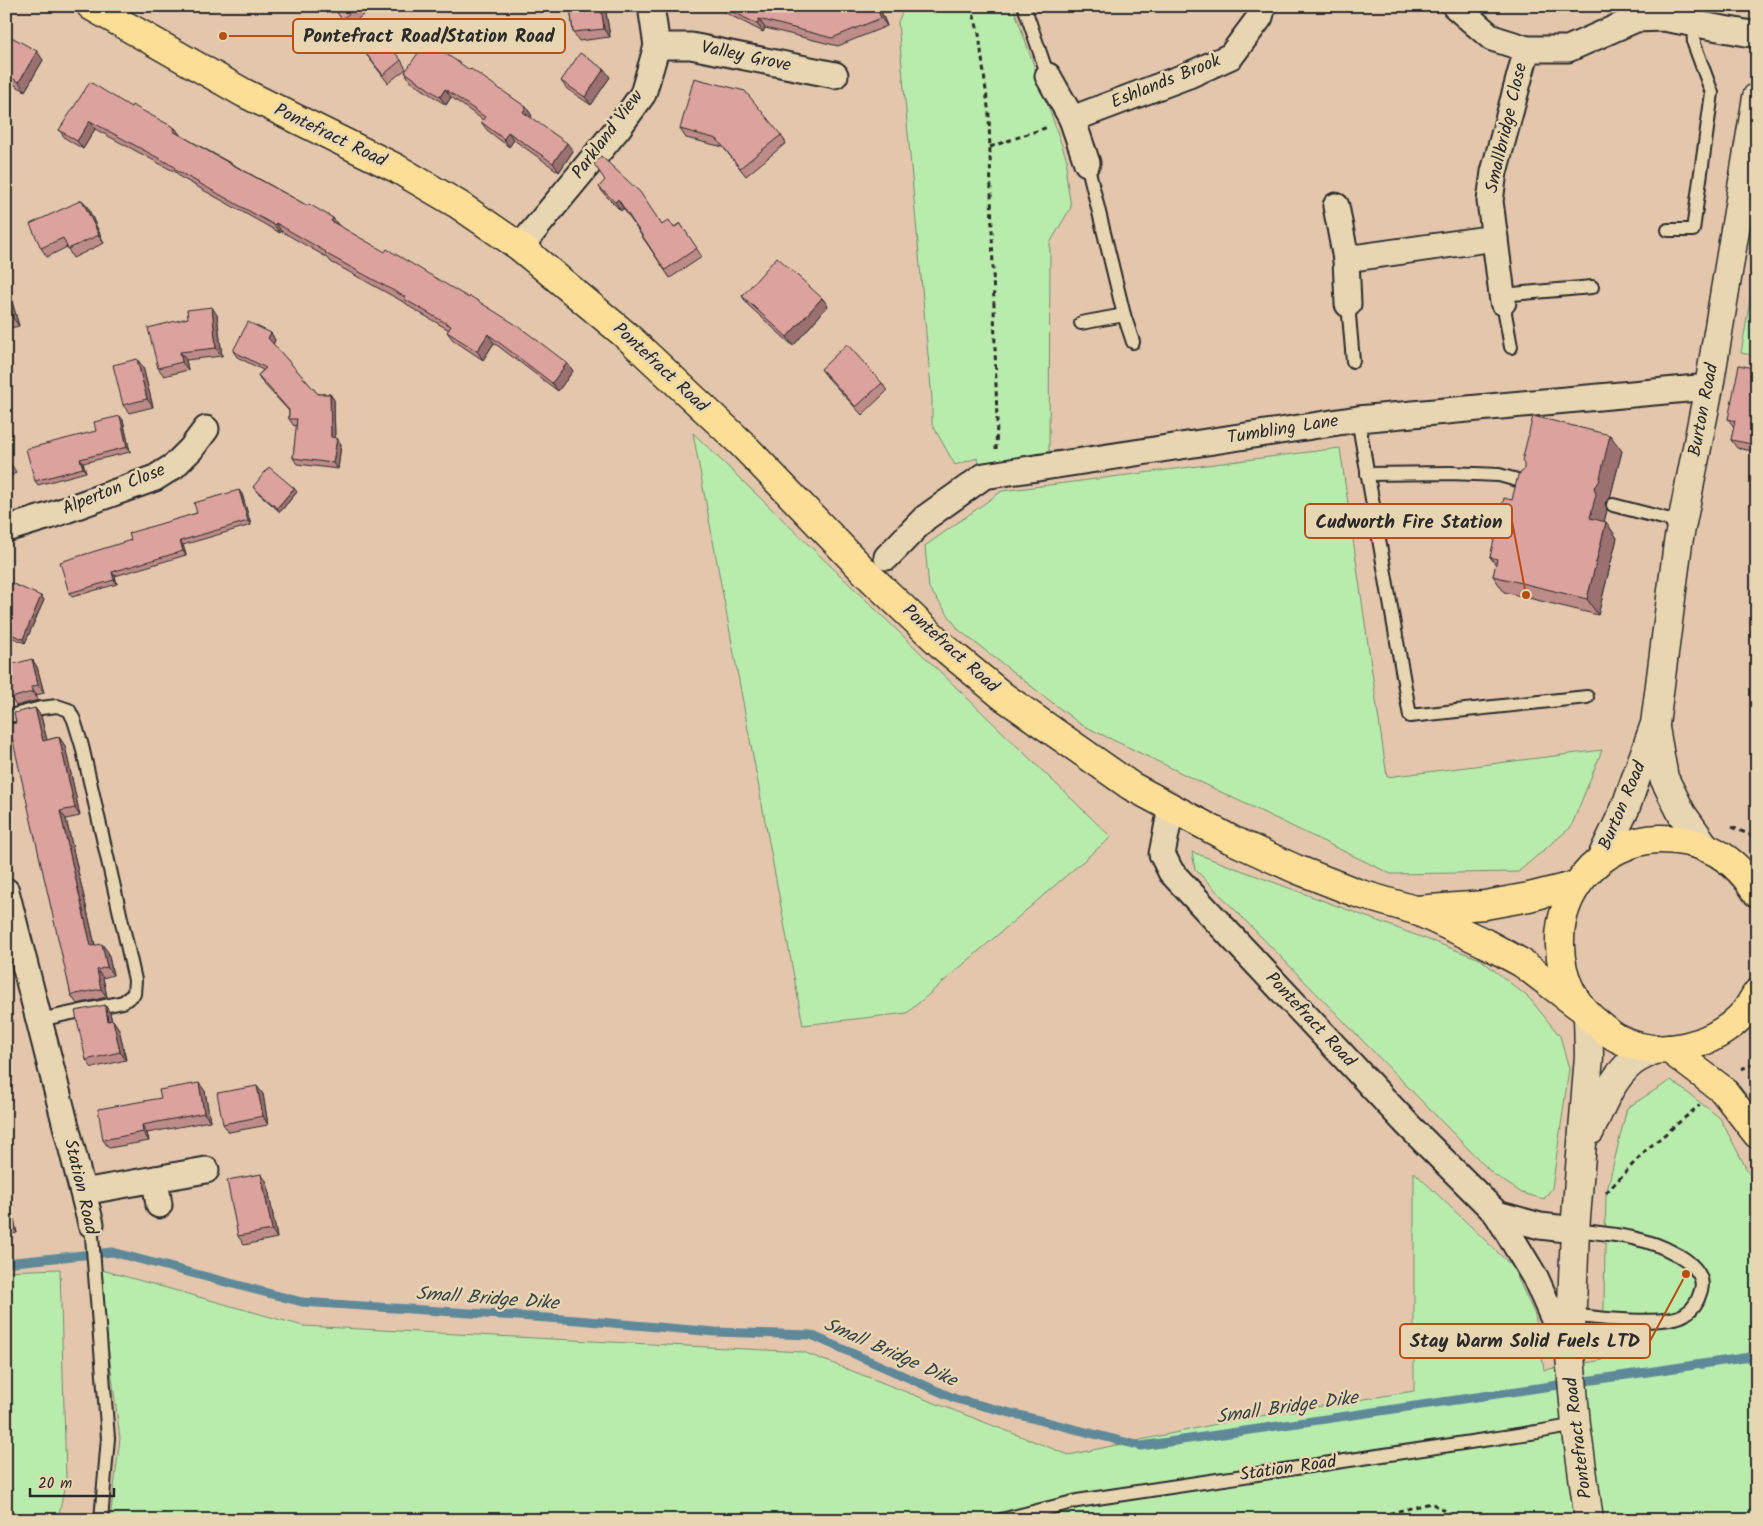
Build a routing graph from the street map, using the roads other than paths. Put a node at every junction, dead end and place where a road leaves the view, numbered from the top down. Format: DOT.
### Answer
graph roads {
  1 [pos="651,6"];
  2 [pos="1024,6"];
  3 [pos="1263,6"];
  4 [pos="1455,6"];
  5 [pos="94,7"];
  6 [pos="1694,15"];
  7 [pos="1757,35"];
  8 [pos="657,46"];
  9 [pos="1526,49"];
  10 [pos="835,75"];
  11 [pos="1048,76"];
  12 [pos="1757,97"];
  13 [pos="1072,119"];
  14 [pos="1754,134"];
  15 [pos="1087,163"];
  16 [pos="1336,206"];
  17 [pos="1668,230"];
  18 [pos="1495,238"];
  19 [pos="520,247"];
  20 [pos="1346,259"];
  21 [pos="1592,287"];
  22 [pos="1502,299"];
  23 [pos="1348,304"];
  24 [pos="1124,315"];
  25 [pos="1081,323"];
  26 [pos="1133,342"];
  27 [pos="1511,348"];
  28 [pos="1353,361"];
  29 [pos="1709,387"];
  30 [pos="1358,419"];
  31 [pos="206,429"];
  32 [pos="1367,474"];
  33 [pos="1528,483"];
  34 [pos="1613,505"];
  35 [pos="1682,523"];
  36 [pos="6,529"];
  37 [pos="887,557"];
  38 [pos="1588,697"];
  39 [pos="6,717"];
  40 [pos="1655,724"];
  41 [pos="1170,808"];
  42 [pos="1704,846"];
  43 [pos="1601,859"];
  44 [pos="1745,865"];
  45 [pos="1577,885"];
  46 [pos="6,891"];
  47 [pos="1757,893"];
  48 [pos="1415,910"];
  49 [pos="11,926"];
  50 [pos="1757,993"];
  51 [pos="1584,1011"];
  52 [pos="39,1020"];
  53 [pos="1663,1049"];
  54 [pos="1757,1134"];
  55 [pos="1582,1148"];
  56 [pos="206,1170"];
  57 [pos="155,1179"];
  58 [pos="83,1192"];
  59 [pos="159,1205"];
  60 [pos="1497,1214"];
  61 [pos="91,1224"];
  62 [pos="1575,1230"];
  63 [pos="1572,1315"];
  64 [pos="1570,1356"];
  65 [pos="1575,1414"];
  66 [pos="101,1520"];
  67 [pos="1001,1520"];
  68 [pos="1589,1520"];
  1 -- 8 [label="street, Parkland View"];
  2 -- 11 [label="lane"];
  3 -- 13 [label="street, Eshlands Brook"];
  4 -- 9 [label="street"];
  5 -- 19 [label="highway, Pontefract Road"];
  6 -- 7 [label="street"];
  6 -- 9 [label="street"];
  6 -- 17 [label="lane"];
  8 -- 10 [label="street, Valley Grove"];
  8 -- 19 [label="street, Parkland View"];
  9 -- 18 [label="street, Smallbridge Close"];
  11 -- 13 [label="street"];
  12 -- 14 [label="street, Burton Road"];
  13 -- 15 [label="street"];
  14 -- 29 [label="street, Burton Road"];
  15 -- 24 [label="lane"];
  16 -- 20 [label="street"];
  18 -- 20 [label="street"];
  18 -- 22 [label="street, Smallbridge Close"];
  19 -- 41 [label="highway, Pontefract Road"];
  20 -- 23 [label="street"];
  21 -- 22 [label="lane"];
  22 -- 27 [label="lane"];
  23 -- 28 [label="lane"];
  24 -- 25 [label="lane"];
  24 -- 26 [label="lane"];
  29 -- 30 [label="street, Tumbling Lane"];
  29 -- 35 [label="street, Burton Road"];
  30 -- 32 [label="lane"];
  30 -- 37 [label="street, Tumbling Lane"];
  31 -- 36 [label="street, Alperton Close"];
  32 -- 33 [label="lane"];
  32 -- 38 [label="lane"];
  34 -- 35 [label="lane"];
  35 -- 40 [label="street, Burton Road"];
  39 -- 52 [label="lane"];
  40 -- 42 [label="street, Burton Road"];
  40 -- 43 [label="street, Burton Road"];
  41 -- 48 [label="highway, Pontefract Road"];
  41 -- 60 [label="street, Pontefract Road"];
  42 -- 43 [label="highway"];
  42 -- 44 [label="highway"];
  43 -- 45 [label="highway"];
  44 -- 47 [label="highway"];
  45 -- 48 [label="highway, Pontefract Road"];
  45 -- 51 [label="highway"];
  46 -- 49 [label="street, Station Road"];
  48 -- 51 [label="highway, Pontefract Road"];
  49 -- 52 [label="street, Station Road"];
  50 -- 53 [label="highway"];
  51 -- 53 [label="highway"];
  51 -- 55 [label="street, Pontefract Road"];
  52 -- 58 [label="street, Station Road"];
  53 -- 54 [label="highway"];
  53 -- 55 [label="street, Pontefract Road"];
  55 -- 62 [label="street, Pontefract Road"];
  56 -- 57 [label="street"];
  57 -- 58 [label="street"];
  57 -- 59 [label="street"];
  58 -- 61 [label="street, Station Road"];
  60 -- 62 [label="street, Pontefract Road"];
  60 -- 64 [label="street, Pontefract Road"];
  61 -- 66 [label="lane, Station Road"];
  62 -- 63 [label="street, Pontefract Road"];
  62 -- 63 [label="lane"];
  63 -- 64 [label="street, Pontefract Road"];
  64 -- 65 [label="street, Pontefract Road"];
  65 -- 67 [label="lane, Station Road"];
  65 -- 68 [label="street, Pontefract Road"];
}
